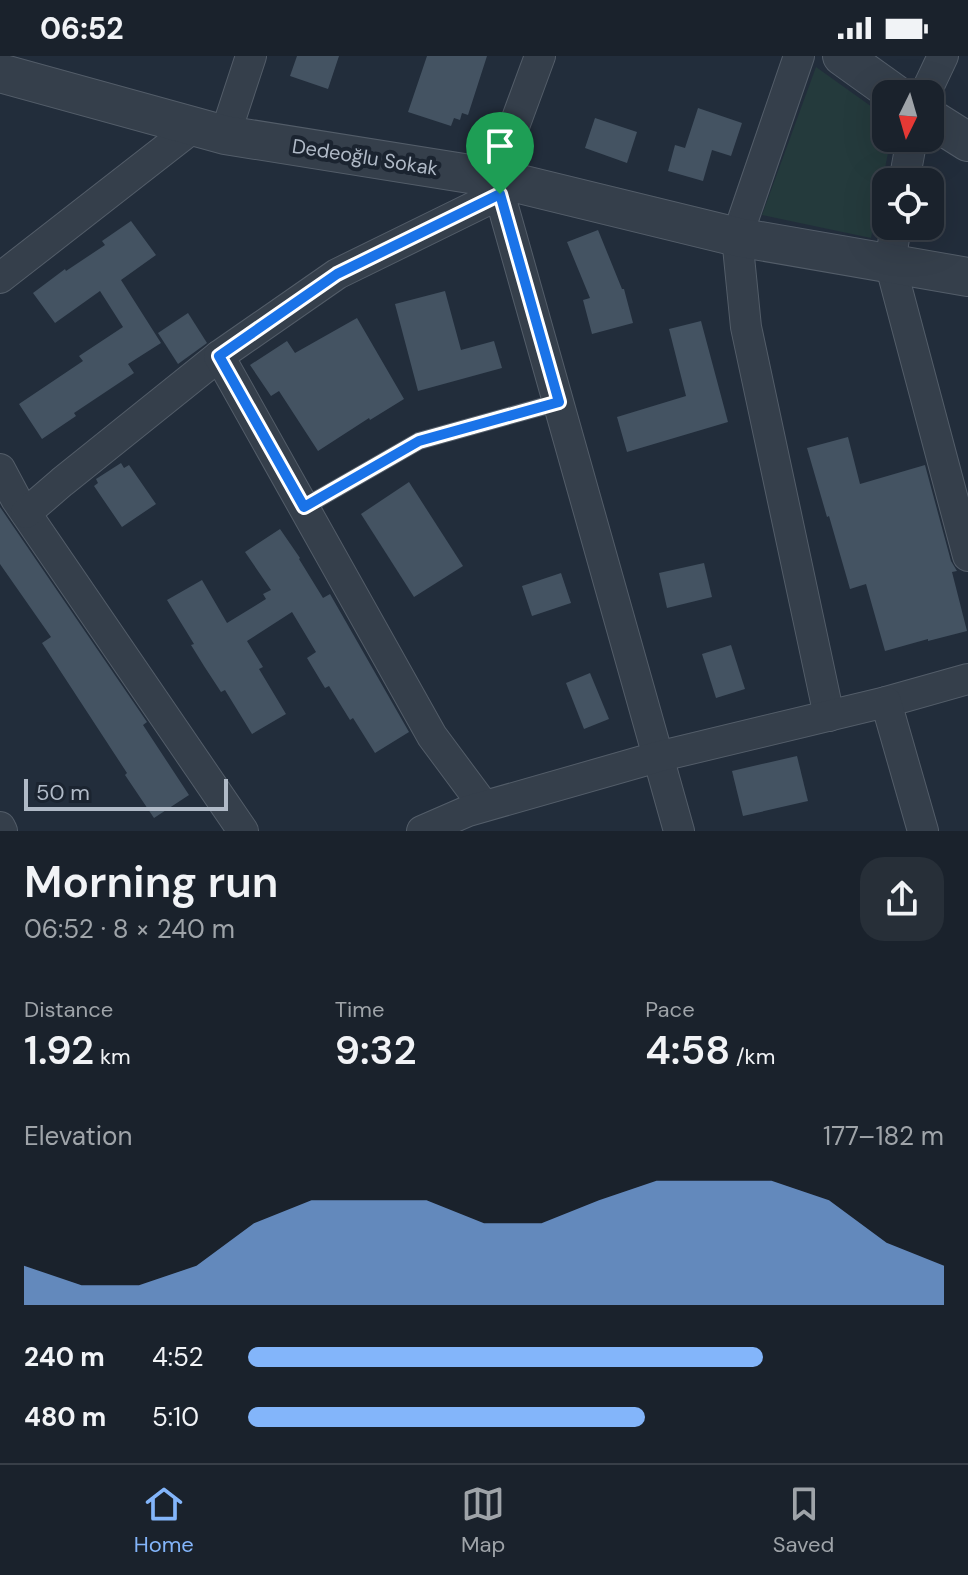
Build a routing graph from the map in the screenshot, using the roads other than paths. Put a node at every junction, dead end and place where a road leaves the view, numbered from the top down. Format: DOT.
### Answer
graph roads {
  1 [pos="251,56"];
  2 [pos="540,56"];
  3 [pos="799,56"];
  4 [pos="842,56"];
  5 [pos="943,56"];
  6 [pos="0,73"];
  7 [pos="875,80"];
  8 [pos="932,80"];
  9 [pos="944,127"];
  10 [pos="210,130"];
  11 [pos="968,142"];
  12 [pos="498,186"];
  13 [pos="737,237"];
  14 [pos="894,240"];
  15 [pos="890,263"];
  16 [pos="968,277"];
  17 [pos="0,278"];
  18 [pos="219,356"];
  19 [pos="559,402"];
  20 [pos="0,469"];
  21 [pos="304,507"];
  22 [pos="26,513"];
  23 [pos="968,556"];
  24 [pos="968,679"];
  25 [pos="886,702"];
  26 [pos="829,716"];
  27 [pos="657,757"];
  28 [pos="484,806"];
  29 [pos="243,831"];
  30 [pos="422,831"];
  31 [pos="679,831"];
  32 [pos="923,831"];
  1 -- 10 [label="street"];
  2 -- 12 [label="street"];
  3 -- 13 [label="street"];
  4 -- 7 [label="street"];
  5 -- 8 [label="street"];
  6 -- 10 [label="street, Dedeoğlu Sokak"];
  9 -- 11 [label="street"];
  10 -- 12 [label="street, Dedeoğlu Sokak"];
  10 -- 17 [label="street"];
  12 -- 13 [label="street, Dedeoğlu Sokak"];
  12 -- 18 [label="street"];
  12 -- 19 [label="street"];
  13 -- 15 [label="street, Dedeoğlu Sokak"];
  13 -- 26 [label="street"];
  14 -- 15 [label="street"];
  15 -- 16 [label="street, Dedeoğlu Sokak"];
  15 -- 23 [label="street"];
  18 -- 21 [label="street"];
  18 -- 22 [label="street"];
  19 -- 21 [label="lane"];
  19 -- 27 [label="street"];
  20 -- 22 [label="street"];
  21 -- 28 [label="street"];
  22 -- 29 [label="street"];
  24 -- 25 [label="street"];
  25 -- 26 [label="street"];
  25 -- 32 [label="street"];
  26 -- 27 [label="street"];
  27 -- 28 [label="street"];
  27 -- 31 [label="street"];
  28 -- 30 [label="street"];
}
